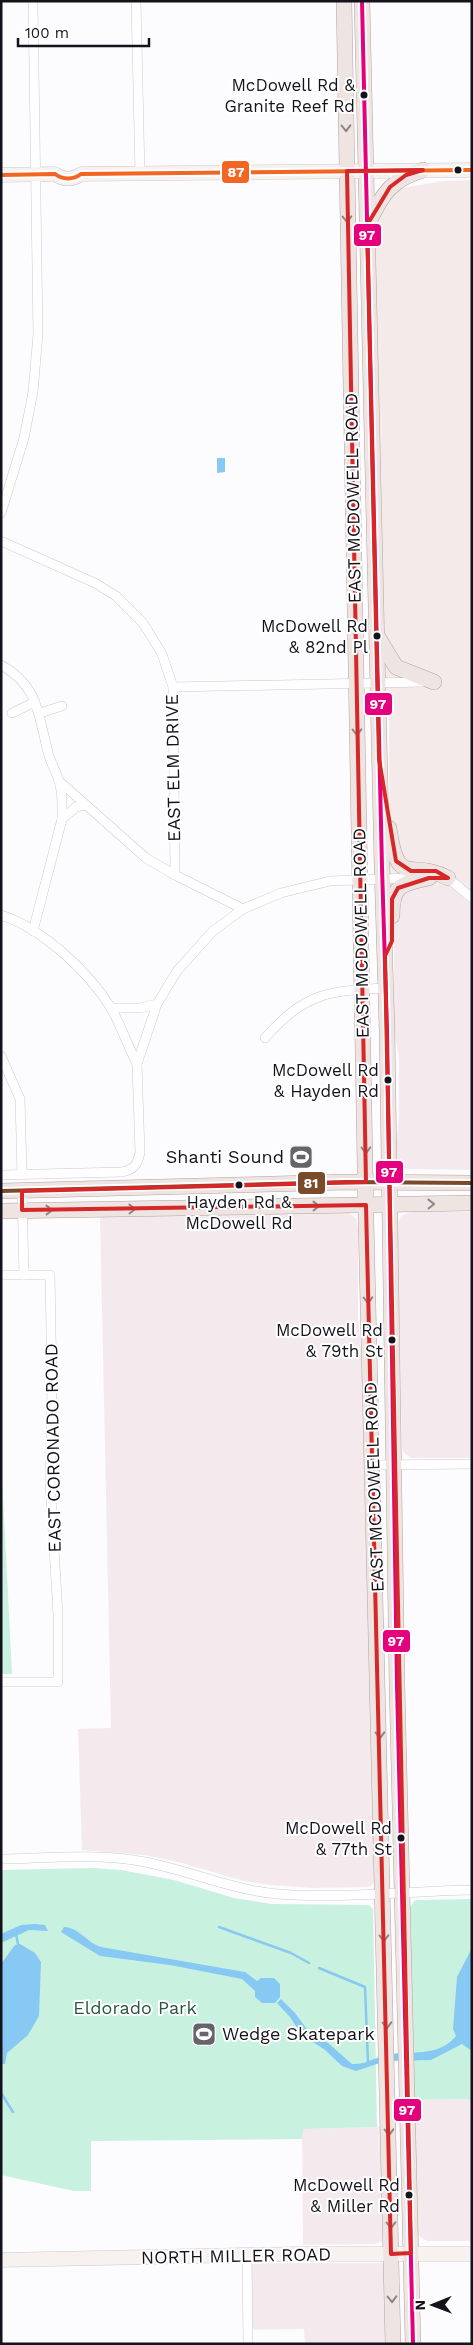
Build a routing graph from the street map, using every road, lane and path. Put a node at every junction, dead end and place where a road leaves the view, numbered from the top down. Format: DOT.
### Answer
graph roads {
  1 [pos="33,1"];
  2 [pos="136,1"];
  3 [pos="344,1"];
  4 [pos="362,1"];
  5 [pos="366,170"];
  6 [pos="423,170"];
  7 [pos="472,170"];
  8 [pos="347,171"];
  9 [pos="1,174"];
  10 [pos="36,174"];
  11 [pos="140,174"];
  12 [pos="367,225"];
  13 [pos="372,416"];
  14 [pos="351,417"];
  15 [pos="1,513"];
  16 [pos="1,541"];
  17 [pos="376,633"];
  18 [pos="1,665"];
  19 [pos="378,682"];
  20 [pos="434,682"];
  21 [pos="356,683"];
  22 [pos="173,688"];
  23 [pos="35,702"];
  24 [pos="62,706"];
  25 [pos="12,713"];
  26 [pos="40,713"];
  27 [pos="379,759"];
  28 [pos="59,781"];
  29 [pos="85,805"];
  30 [pos="62,819"];
  31 [pos="175,875"];
  32 [pos="429,878"];
  33 [pos="448,878"];
  34 [pos="382,879"];
  35 [pos="361,880"];
  36 [pos="472,898"];
  37 [pos="243,909"];
  38 [pos="1,915"];
  39 [pos="33,931"];
  40 [pos="385,956"];
  41 [pos="386,988"];
  42 [pos="362,989"];
  43 [pos="157,1004"];
  44 [pos="111,1008"];
  45 [pos="265,1038"];
  46 [pos="1,1056"];
  47 [pos="137,1064"];
  48 [pos="22,1174"];
  49 [pos="1,1175"];
  50 [pos="390,1181"];
  51 [pos="366,1182"];
  52 [pos="472,1182"];
  53 [pos="1,1191"];
  54 [pos="22,1191"];
  55 [pos="472,1203"];
  56 [pos="390,1204"];
  57 [pos="366,1205"];
  58 [pos="22,1210"];
  59 [pos="1,1211"];
  60 [pos="1,1275"];
  61 [pos="24,1275"];
  62 [pos="394,1464"];
  63 [pos="472,1464"];
  64 [pos="373,1465"];
  65 [pos="1,1682"];
  66 [pos="1,1859"];
  67 [pos="472,1890"];
  68 [pos="402,1893"];
  69 [pos="384,1894"];
  70 [pos="411,2253"];
  71 [pos="391,2254"];
  72 [pos="472,2254"];
  73 [pos="247,2256"];
  74 [pos="1,2260"];
  75 [pos="248,2344"];
  76 [pos="393,2344"];
  77 [pos="413,2344"];
  1 -- 10 [label="street"];
  2 -- 11 [label="street"];
  3 -- 8 [label="main road, EAST MCDOWELL ROAD, one-way"];
  4 -- 5 [label="main road, EAST MCDOWELL ROAD"];
  5 -- 6 [label="street"];
  5 -- 8 [label="street"];
  5 -- 12 [label="main road, EAST MCDOWELL ROAD"];
  6 -- 7 [label="street"];
  6 -- 12 [label="main road"];
  8 -- 11 [label="street"];
  8 -- 14 [label="main road, EAST MCDOWELL ROAD, one-way"];
  9 -- 10 [label="street"];
  10 -- 11 [label="street"];
  10 -- 15 [label="street"];
  12 -- 13 [label="main road, EAST MCDOWELL ROAD"];
  13 -- 14 [label="main road"];
  13 -- 17 [label="main road, EAST MCDOWELL ROAD"];
  14 -- 21 [label="main road, EAST MCDOWELL ROAD"];
  16 -- 22 [label="street, EAST ELM DRIVE"];
  17 -- 19 [label="main road, EAST MCDOWELL ROAD"];
  17 -- 20 [label="main road"];
  18 -- 23 [label="street"];
  19 -- 20 [label="street"];
  19 -- 21 [label="street"];
  19 -- 27 [label="main road, EAST MCDOWELL ROAD"];
  21 -- 22 [label="street"];
  21 -- 35 [label="main road, EAST MCDOWELL ROAD, one-way"];
  22 -- 31 [label="street, EAST ELM DRIVE"];
  23 -- 25 [label="street"];
  23 -- 26 [label="street"];
  24 -- 26 [label="street"];
  26 -- 28 [label="street"];
  27 -- 33 [label="main road"];
  27 -- 34 [label="main road, EAST MCDOWELL ROAD"];
  28 -- 29 [label="street"];
  28 -- 30 [label="street"];
  29 -- 30 [label="street"];
  29 -- 31 [label="street"];
  30 -- 39 [label="street"];
  31 -- 37 [label="street"];
  32 -- 33 [label="street"];
  32 -- 34 [label="street"];
  32 -- 40 [label="main road"];
  33 -- 36 [label="street"];
  34 -- 35 [label="street"];
  34 -- 40 [label="main road, EAST MCDOWELL ROAD"];
  35 -- 37 [label="street"];
  35 -- 42 [label="main road, EAST MCDOWELL ROAD"];
  37 -- 43 [label="street"];
  38 -- 39 [label="street"];
  39 -- 44 [label="street"];
  40 -- 41 [label="main road, EAST MCDOWELL ROAD"];
  41 -- 42 [label="street"];
  41 -- 50 [label="main road, EAST MCDOWELL ROAD"];
  42 -- 45 [label="street"];
  42 -- 51 [label="main road, EAST MCDOWELL ROAD, one-way"];
  43 -- 44 [label="street"];
  43 -- 47 [label="street"];
  44 -- 47 [label="street"];
  46 -- 48 [label="street"];
  47 -- 48 [label="street"];
  48 -- 49 [label="street"];
  50 -- 51 [label="main road"];
  50 -- 52 [label="main road"];
  50 -- 56 [label="main road, EAST MCDOWELL ROAD"];
  51 -- 54 [label="main road"];
  51 -- 57 [label="main road, EAST MCDOWELL ROAD"];
  53 -- 54 [label="main road"];
  54 -- 58 [label="street"];
  56 -- 55 [label="main road, one-way"];
  56 -- 57 [label="main road"];
  56 -- 62 [label="main road, EAST MCDOWELL ROAD"];
  58 -- 57 [label="main road, one-way"];
  57 -- 64 [label="main road, EAST MCDOWELL ROAD, one-way"];
  58 -- 59 [label="main road"];
  58 -- 61 [label="street"];
  60 -- 61 [label="street"];
  61 -- 65 [label="street, EAST CORONADO ROAD"];
  62 -- 63 [label="street"];
  62 -- 64 [label="street"];
  62 -- 68 [label="main road, EAST MCDOWELL ROAD"];
  64 -- 69 [label="main road, EAST MCDOWELL ROAD, one-way"];
  66 -- 69 [label="street"];
  67 -- 68 [label="street"];
  68 -- 69 [label="street"];
  68 -- 70 [label="main road, EAST MCDOWELL ROAD"];
  69 -- 71 [label="main road, EAST MCDOWELL ROAD, one-way"];
  70 -- 71 [label="street, NORTH MILLER ROAD"];
  70 -- 72 [label="street, NORTH MILLER ROAD"];
  70 -- 77 [label="main road, EAST MCDOWELL ROAD"];
  71 -- 73 [label="street, NORTH MILLER ROAD"];
  71 -- 76 [label="main road, EAST MCDOWELL ROAD, one-way"];
  73 -- 74 [label="street, NORTH MILLER ROAD"];
  73 -- 75 [label="street"];
}
